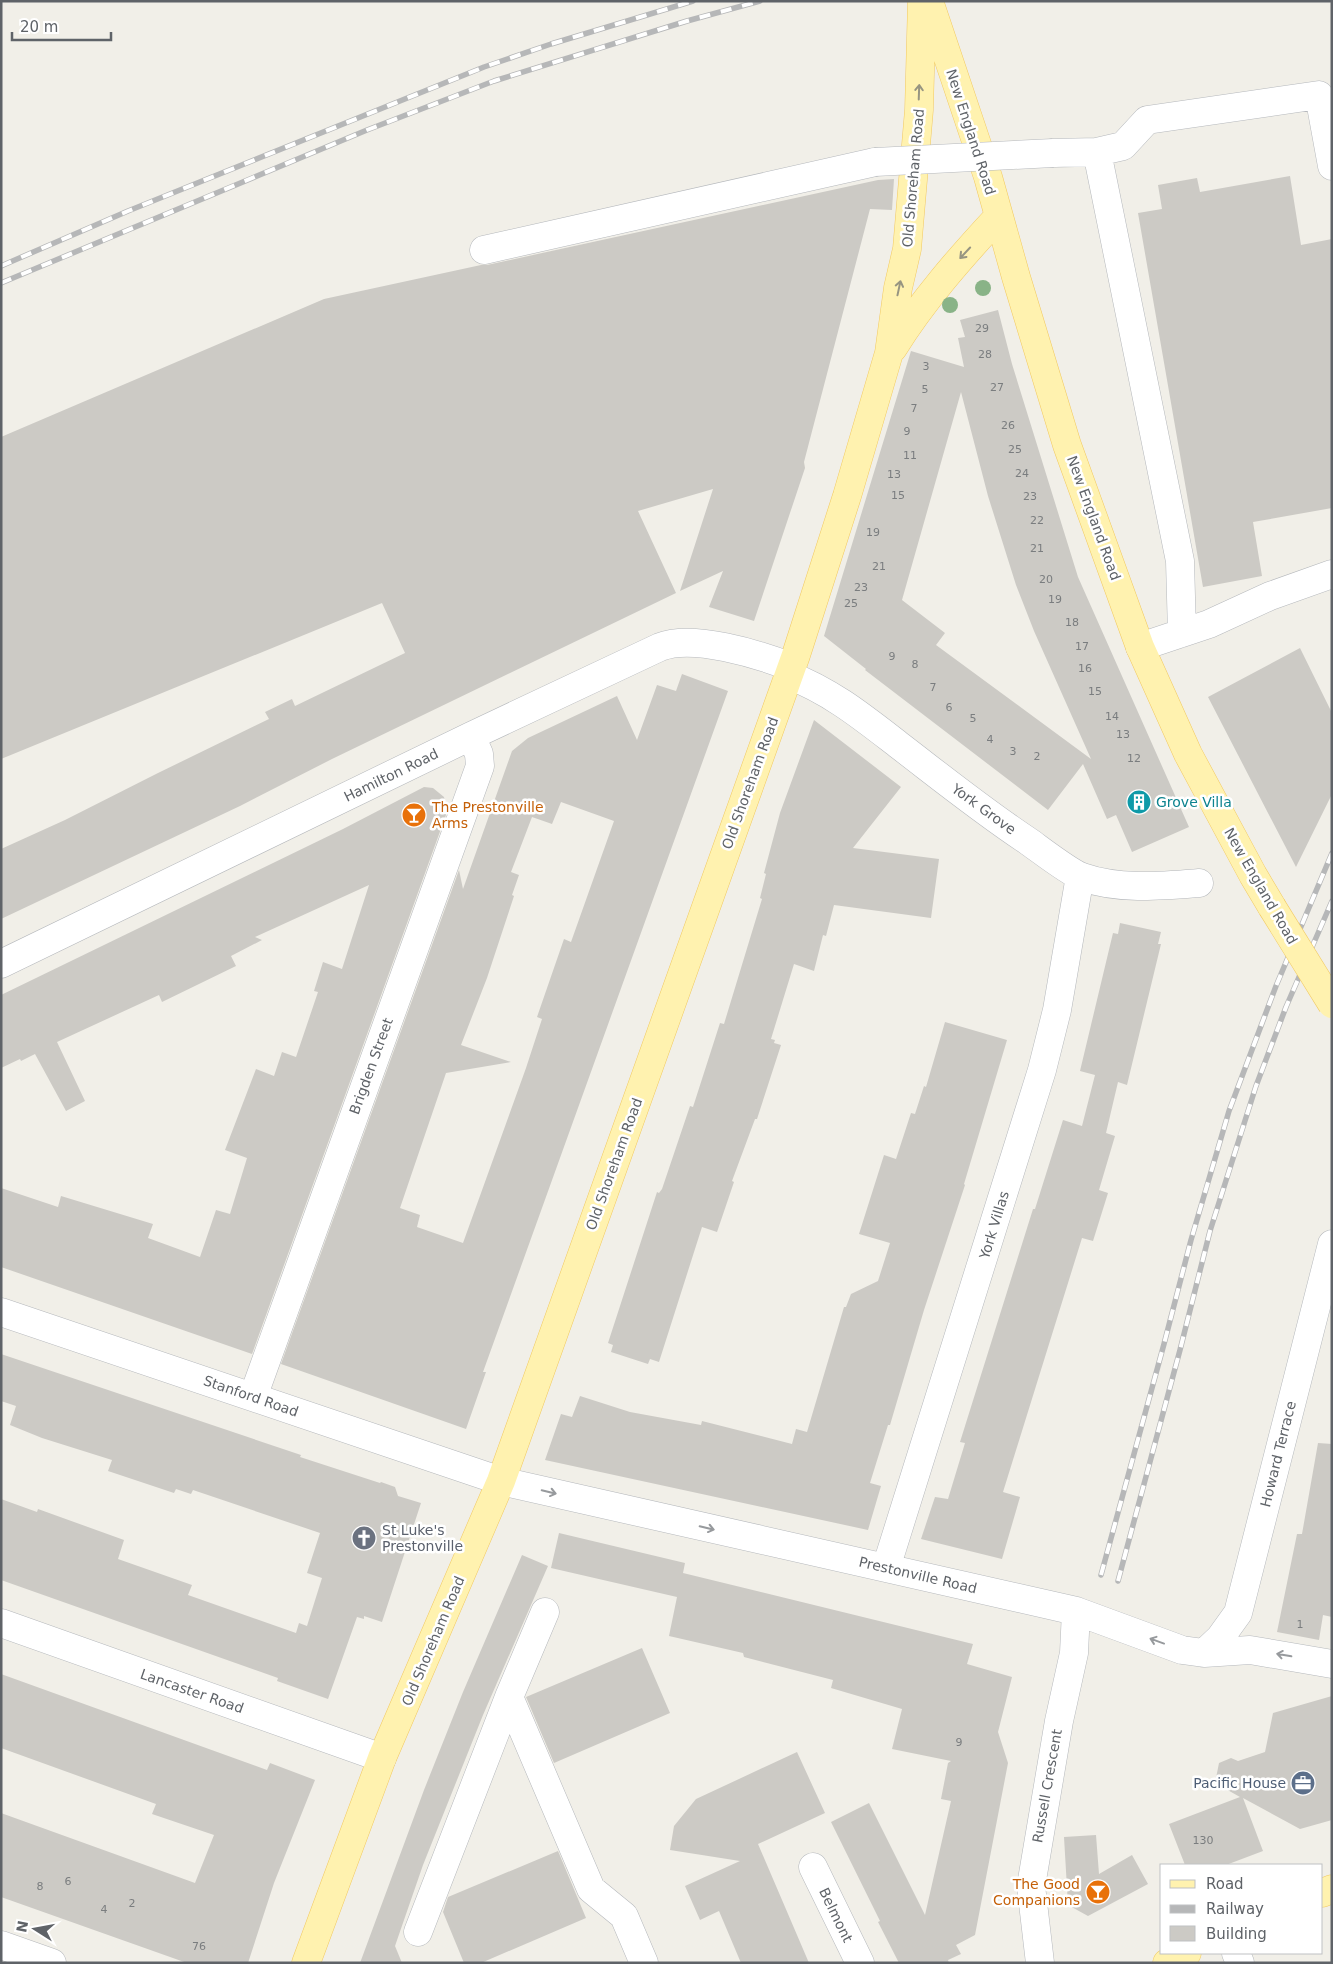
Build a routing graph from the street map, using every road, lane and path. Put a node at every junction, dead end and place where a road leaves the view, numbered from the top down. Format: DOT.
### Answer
graph roads {
  1 [pos="922,1"];
  2 [pos="929,1"];
  3 [pos="1097,152"];
  4 [pos="1332,166"];
  5 [pos="998,217"];
  6 [pos="484,250"];
  7 [pos="889,354"];
  8 [pos="1332,574"];
  9 [pos="1182,633"];
  10 [pos="1140,648"];
  11 [pos="790,671"];
  12 [pos="471,736"];
  13 [pos="1080,876"];
  14 [pos="1199,883"];
  15 [pos="1,964"];
  16 [pos="1332,1004"];
  17 [pos="1332,1244"];
  18 [pos="1,1312"];
  19 [pos="253,1397"];
  20 [pos="501,1481"];
  21 [pos="886,1568"];
  22 [pos="1076,1611"];
  23 [pos="545,1612"];
  24 [pos="1,1624"];
  25 [pos="1204,1653"];
  26 [pos="1332,1664"];
  27 [pos="509,1697"];
  28 [pos="382,1758"];
  29 [pos="812,1867"];
  30 [pos="418,1932"];
  31 [pos="1,1945"];
  32 [pos="1186,1954"];
  33 [pos="52,1963"];
  34 [pos="306,1963"];
  35 [pos="644,1963"];
  36 [pos="860,1963"];
  37 [pos="1040,1963"];
  38 [pos="1167,1963"];
  7 -- 1 [label="main road, Old Shoreham Road, one-way"];
  2 -- 5 [label="main road, New England Road"];
  3 -- 4 [label="street"];
  3 -- 6 [label="street, bridge"];
  3 -- 9 [label="street"];
  5 -- 7 [label="main road, Old Shoreham Road, one-way"];
  5 -- 10 [label="main road, New England Road"];
  7 -- 11 [label="main road, Old Shoreham Road"];
  8 -- 9 [label="street"];
  9 -- 10 [label="street"];
  10 -- 16 [label="main road, New England Road, bridge"];
  11 -- 12 [label="street, Hamilton Road"];
  11 -- 13 [label="street, York Grove"];
  11 -- 20 [label="main road, Old Shoreham Road"];
  12 -- 15 [label="street, Hamilton Road"];
  12 -- 19 [label="street, Brigden Street"];
  13 -- 14 [label="street, York Grove"];
  13 -- 21 [label="street, York Villas"];
  17 -- 25 [label="street, Howard Terrace"];
  18 -- 19 [label="street, Stanford Road"];
  19 -- 20 [label="street, Stanford Road"];
  20 -- 21 [label="street, Prestonville Road, one-way"];
  20 -- 28 [label="main road, Old Shoreham Road"];
  21 -- 22 [label="street, Prestonville Road"];
  25 -- 22 [label="street, Prestonville Road, one-way"];
  22 -- 37 [label="street, Russell Crescent"];
  23 -- 27 [label="street"];
  24 -- 28 [label="street, Lancaster Road"];
  26 -- 25 [label="street, Prestonville Road, one-way"];
  27 -- 30 [label="street"];
  27 -- 35 [label="street"];
  28 -- 34 [label="main road, Old Shoreham Road"];
  29 -- 36 [label="street, Belmont"];
  31 -- 33 [label="street"];
  32 -- 38 [label="main road"];
}
